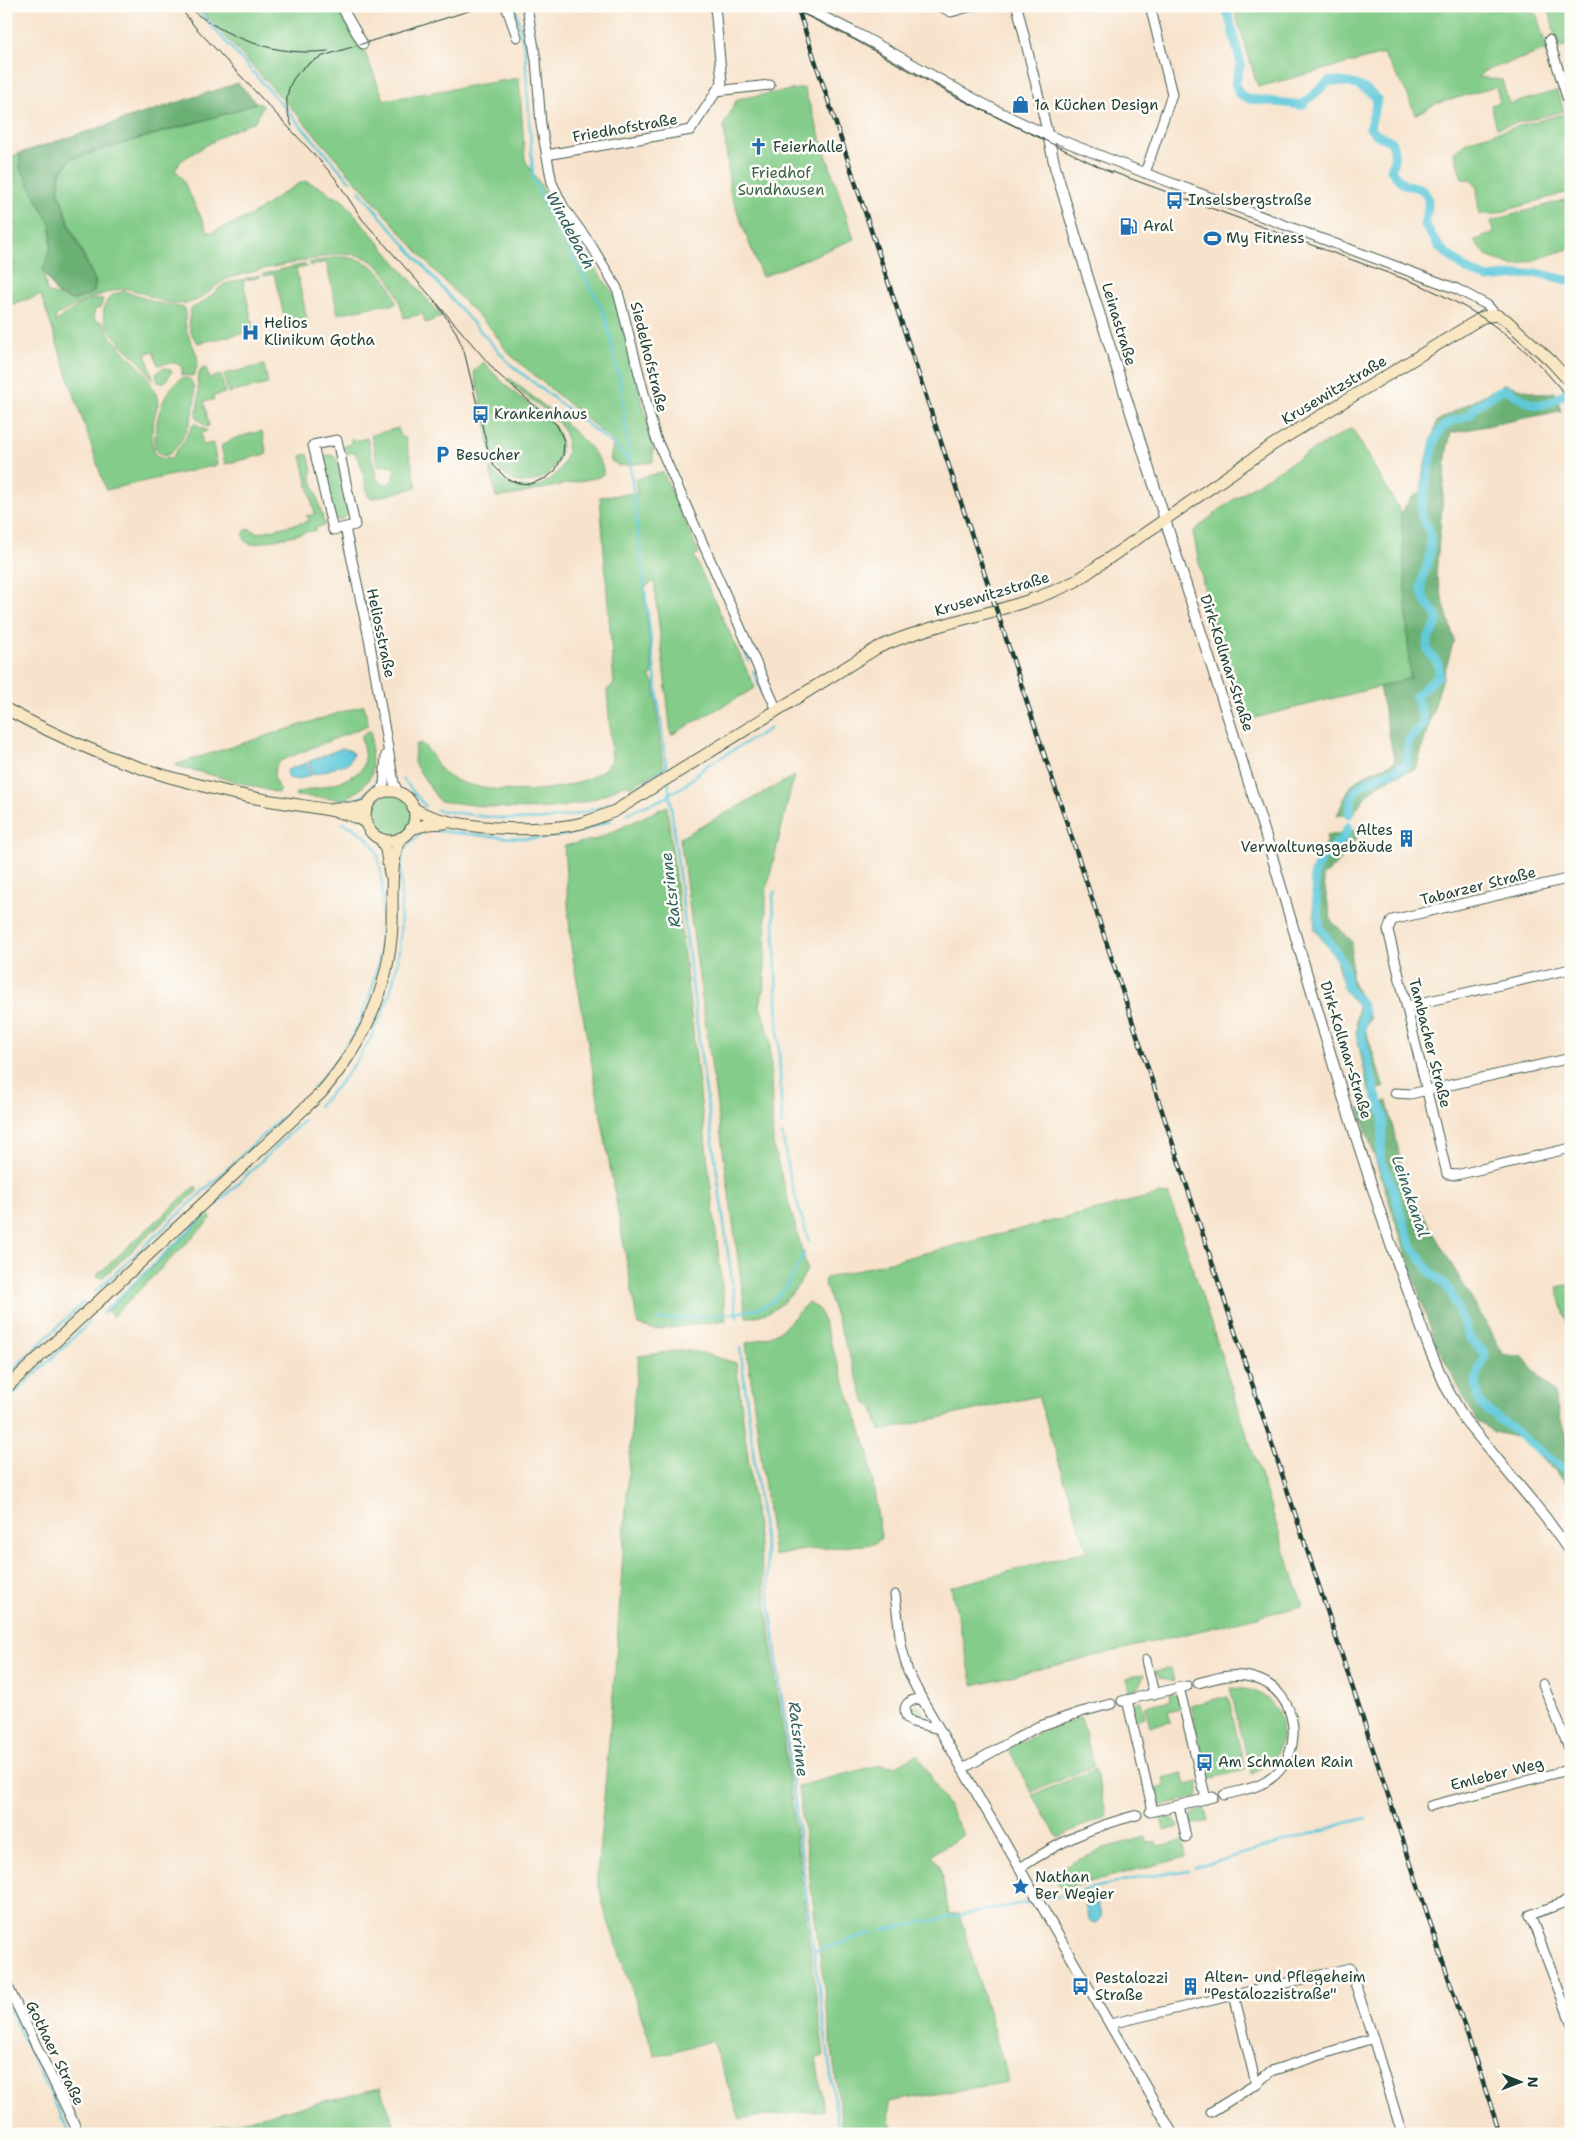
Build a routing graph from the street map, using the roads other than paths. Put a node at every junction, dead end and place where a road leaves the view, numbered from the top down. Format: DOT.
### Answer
graph roads {
  1 [pos="341,6"];
  2 [pos="506,6"];
  3 [pos="528,6"];
  4 [pos="715,6"];
  5 [pos="799,6"];
  6 [pos="940,6"];
  7 [pos="972,6"];
  8 [pos="1017,6"];
  9 [pos="1150,6"];
  10 [pos="516,37"];
  11 [pos="1549,40"];
  12 [pos="363,44"];
  13 [pos="770,85"];
  14 [pos="716,91"];
  15 [pos="1571,110"];
  16 [pos="1048,136"];
  17 [pos="546,155"];
  18 [pos="1145,174"];
  19 [pos="1496,315"];
  20 [pos="1571,383"];
  21 [pos="1166,519"];
  22 [pos="345,528"];
  23 [pos="6,709"];
  24 [pos="777,710"];
  25 [pos="387,744"];
  26 [pos="398,792"];
  27 [pos="380,793"];
  28 [pos="367,805"];
  29 [pos="413,808"];
  30 [pos="325,809"];
  31 [pos="452,822"];
  32 [pos="366,823"];
  33 [pos="412,829"];
  34 [pos="400,838"];
  35 [pos="381,839"];
  36 [pos="1571,878"];
  37 [pos="392,886"];
  38 [pos="1392,920"];
  39 [pos="1571,969"];
  40 [pos="1407,1006"];
  41 [pos="1571,1058"];
  42 [pos="1428,1090"];
  43 [pos="1395,1093"];
  44 [pos="1571,1148"];
  45 [pos="6,1388"];
  46 [pos="1571,1553"];
  47 [pos="895,1596"];
  48 [pos="1146,1660"];
  49 [pos="1198,1683"];
  50 [pos="1543,1684"];
  51 [pos="1154,1694"];
  52 [pos="922,1699"];
  53 [pos="1111,1704"];
  54 [pos="939,1729"];
  55 [pos="1571,1753"];
  56 [pos="962,1769"];
  57 [pos="1571,1769"];
  58 [pos="1224,1795"];
  59 [pos="1179,1806"];
  60 [pos="1430,1806"];
  61 [pos="1137,1815"];
  62 [pos="1186,1837"];
  63 [pos="1020,1868"];
  64 [pos="1571,1900"];
  65 [pos="6,1983"];
  66 [pos="1234,1995"];
  67 [pos="1571,2022"];
  68 [pos="1110,2024"];
  69 [pos="1373,2038"];
  70 [pos="1256,2084"];
  71 [pos="1211,2112"];
  72 [pos="79,2134"];
  73 [pos="1173,2134"];
  74 [pos="1402,2134"];
  1 -- 12 [label="street"];
  2 -- 10 [label="street"];
  3 -- 17 [label="street, Siedelhofstraße"];
  4 -- 14 [label="street, Friedhofstraße"];
  5 -- 16 [label="street"];
  6 -- 7 [label="street"];
  8 -- 16 [label="street"];
  9 -- 18 [label="street"];
  11 -- 15 [label="street"];
  13 -- 14 [label="street"];
  14 -- 17 [label="street, Friedhofstraße"];
  16 -- 18 [label="street"];
  16 -- 21 [label="street, Leinastraße"];
  17 -- 24 [label="street, Siedelhofstraße"];
  18 -- 19 [label="street"];
  19 -- 20 [label="main road"];
  19 -- 21 [label="main road, Krusewitzstraße"];
  21 -- 24 [label="main road, Krusewitzstraße"];
  21 -- 46 [label="street, Dirk-Kollmar-Straße"];
  22 -- 22 [label="street"];
  22 -- 25 [label="street, Heliosstraße"];
  23 -- 30 [label="main road"];
  24 -- 31 [label="main road, Krusewitzstraße"];
  25 -- 26 [label="street"];
  25 -- 27 [label="street"];
  26 -- 27 [label="main road"];
  26 -- 29 [label="main road"];
  27 -- 28 [label="main road"];
  28 -- 30 [label="main road"];
  28 -- 32 [label="main road"];
  29 -- 31 [label="main road"];
  29 -- 33 [label="main road"];
  30 -- 32 [label="main road"];
  31 -- 33 [label="main road"];
  32 -- 35 [label="main road"];
  33 -- 34 [label="main road"];
  34 -- 35 [label="main road"];
  34 -- 37 [label="main road"];
  35 -- 37 [label="main road"];
  36 -- 38 [label="street, Tabarzer Straße"];
  37 -- 45 [label="main road"];
  38 -- 40 [label="street, Tambacher Straße"];
  39 -- 40 [label="street"];
  40 -- 42 [label="street, Tambacher Straße"];
  41 -- 42 [label="street"];
  42 -- 43 [label="street"];
  42 -- 44 [label="street, Tambacher Straße"];
  47 -- 52 [label="street"];
  48 -- 51 [label="street"];
  49 -- 58 [label="street"];
  50 -- 55 [label="street"];
  51 -- 59 [label="street"];
  51 -- 59 [label="street"];
  52 -- 54 [label="street"];
  52 -- 54 [label="street"];
  53 -- 56 [label="street"];
  54 -- 56 [label="street"];
  56 -- 63 [label="street"];
  57 -- 60 [label="street, Emleber Weg"];
  59 -- 62 [label="street"];
  61 -- 63 [label="street"];
  63 -- 68 [label="street"];
  64 -- 67 [label="street"];
  65 -- 72 [label="street, Gothaer Straße"];
  66 -- 68 [label="street"];
  66 -- 69 [label="street"];
  66 -- 70 [label="street"];
  68 -- 73 [label="street"];
  69 -- 70 [label="street"];
  69 -- 74 [label="street"];
  70 -- 71 [label="street"];
}
